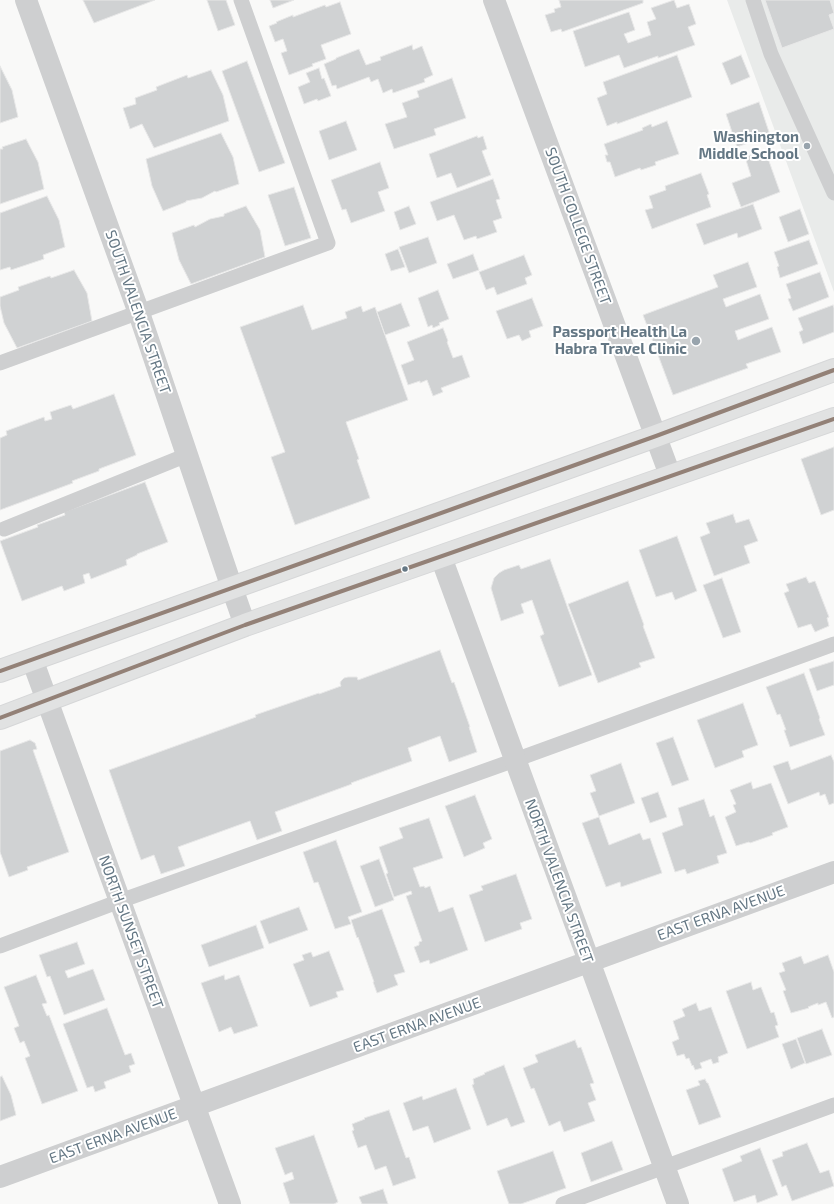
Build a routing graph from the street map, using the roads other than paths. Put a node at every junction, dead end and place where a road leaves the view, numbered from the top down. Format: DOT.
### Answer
graph roads {
  1 [pos="26,0"];
  2 [pos="241,0"];
  3 [pos="494,0"];
  4 [pos="752,0"];
  5 [pos="834,193"];
  6 [pos="139,312"];
  7 [pos="0,362"];
  8 [pos="834,370"];
  9 [pos="834,418"];
  10 [pos="656,436"];
  11 [pos="187,455"];
  12 [pos="670,475"];
  13 [pos="4,529"];
  14 [pos="441,557"];
  15 [pos="232,588"];
  16 [pos="245,625"];
  17 [pos="834,644"];
  18 [pos="32,660"];
  19 [pos="0,671"];
  20 [pos="47,700"];
  21 [pos="0,718"];
  22 [pos="515,760"];
  23 [pos="834,872"];
  24 [pos="120,901"];
  25 [pos="0,946"];
  26 [pos="589,962"];
  27 [pos="834,1105"];
  28 [pos="194,1106"];
  29 [pos="664,1167"];
  30 [pos="0,1177"];
  31 [pos="230,1204"];
  32 [pos="563,1204"];
  33 [pos="678,1204"];
  1 -- 6 [label="street, SOUTH VALENCIA STREET"];
  2 -- 6 [label="lane"];
  3 -- 10 [label="street, SOUTH COLLEGE STREET"];
  4 -- 5 [label="lane"];
  6 -- 7 [label="lane"];
  6 -- 11 [label="street, SOUTH VALENCIA STREET"];
  8 -- 10 [label="main road"];
  9 -- 12 [label="main road"];
  10 -- 12 [label="street, SOUTH COLLEGE STREET"];
  10 -- 15 [label="main road"];
  11 -- 13 [label="lane"];
  11 -- 15 [label="street, SOUTH VALENCIA STREET"];
  12 -- 14 [label="main road"];
  14 -- 16 [label="main road"];
  14 -- 22 [label="street, NORTH VALENCIA STREET"];
  15 -- 16 [label="street, SOUTH VALENCIA STREET"];
  15 -- 18 [label="main road"];
  16 -- 20 [label="main road"];
  17 -- 22 [label="lane"];
  18 -- 19 [label="main road"];
  18 -- 20 [label="street, NORTH SUNSET STREET"];
  20 -- 21 [label="main road"];
  20 -- 24 [label="street, NORTH SUNSET STREET"];
  22 -- 24 [label="lane"];
  22 -- 26 [label="street, NORTH VALENCIA STREET"];
  23 -- 26 [label="street, EAST ERNA AVENUE"];
  24 -- 25 [label="lane"];
  24 -- 28 [label="street, NORTH SUNSET STREET"];
  26 -- 28 [label="street, EAST ERNA AVENUE"];
  26 -- 29 [label="street, NORTH VALENCIA STREET"];
  27 -- 29 [label="lane"];
  28 -- 30 [label="street, EAST ERNA AVENUE"];
  28 -- 31 [label="street, NORTH SUNSET STREET"];
  29 -- 32 [label="lane"];
  29 -- 33 [label="street, NORTH VALENCIA STREET"];
}
